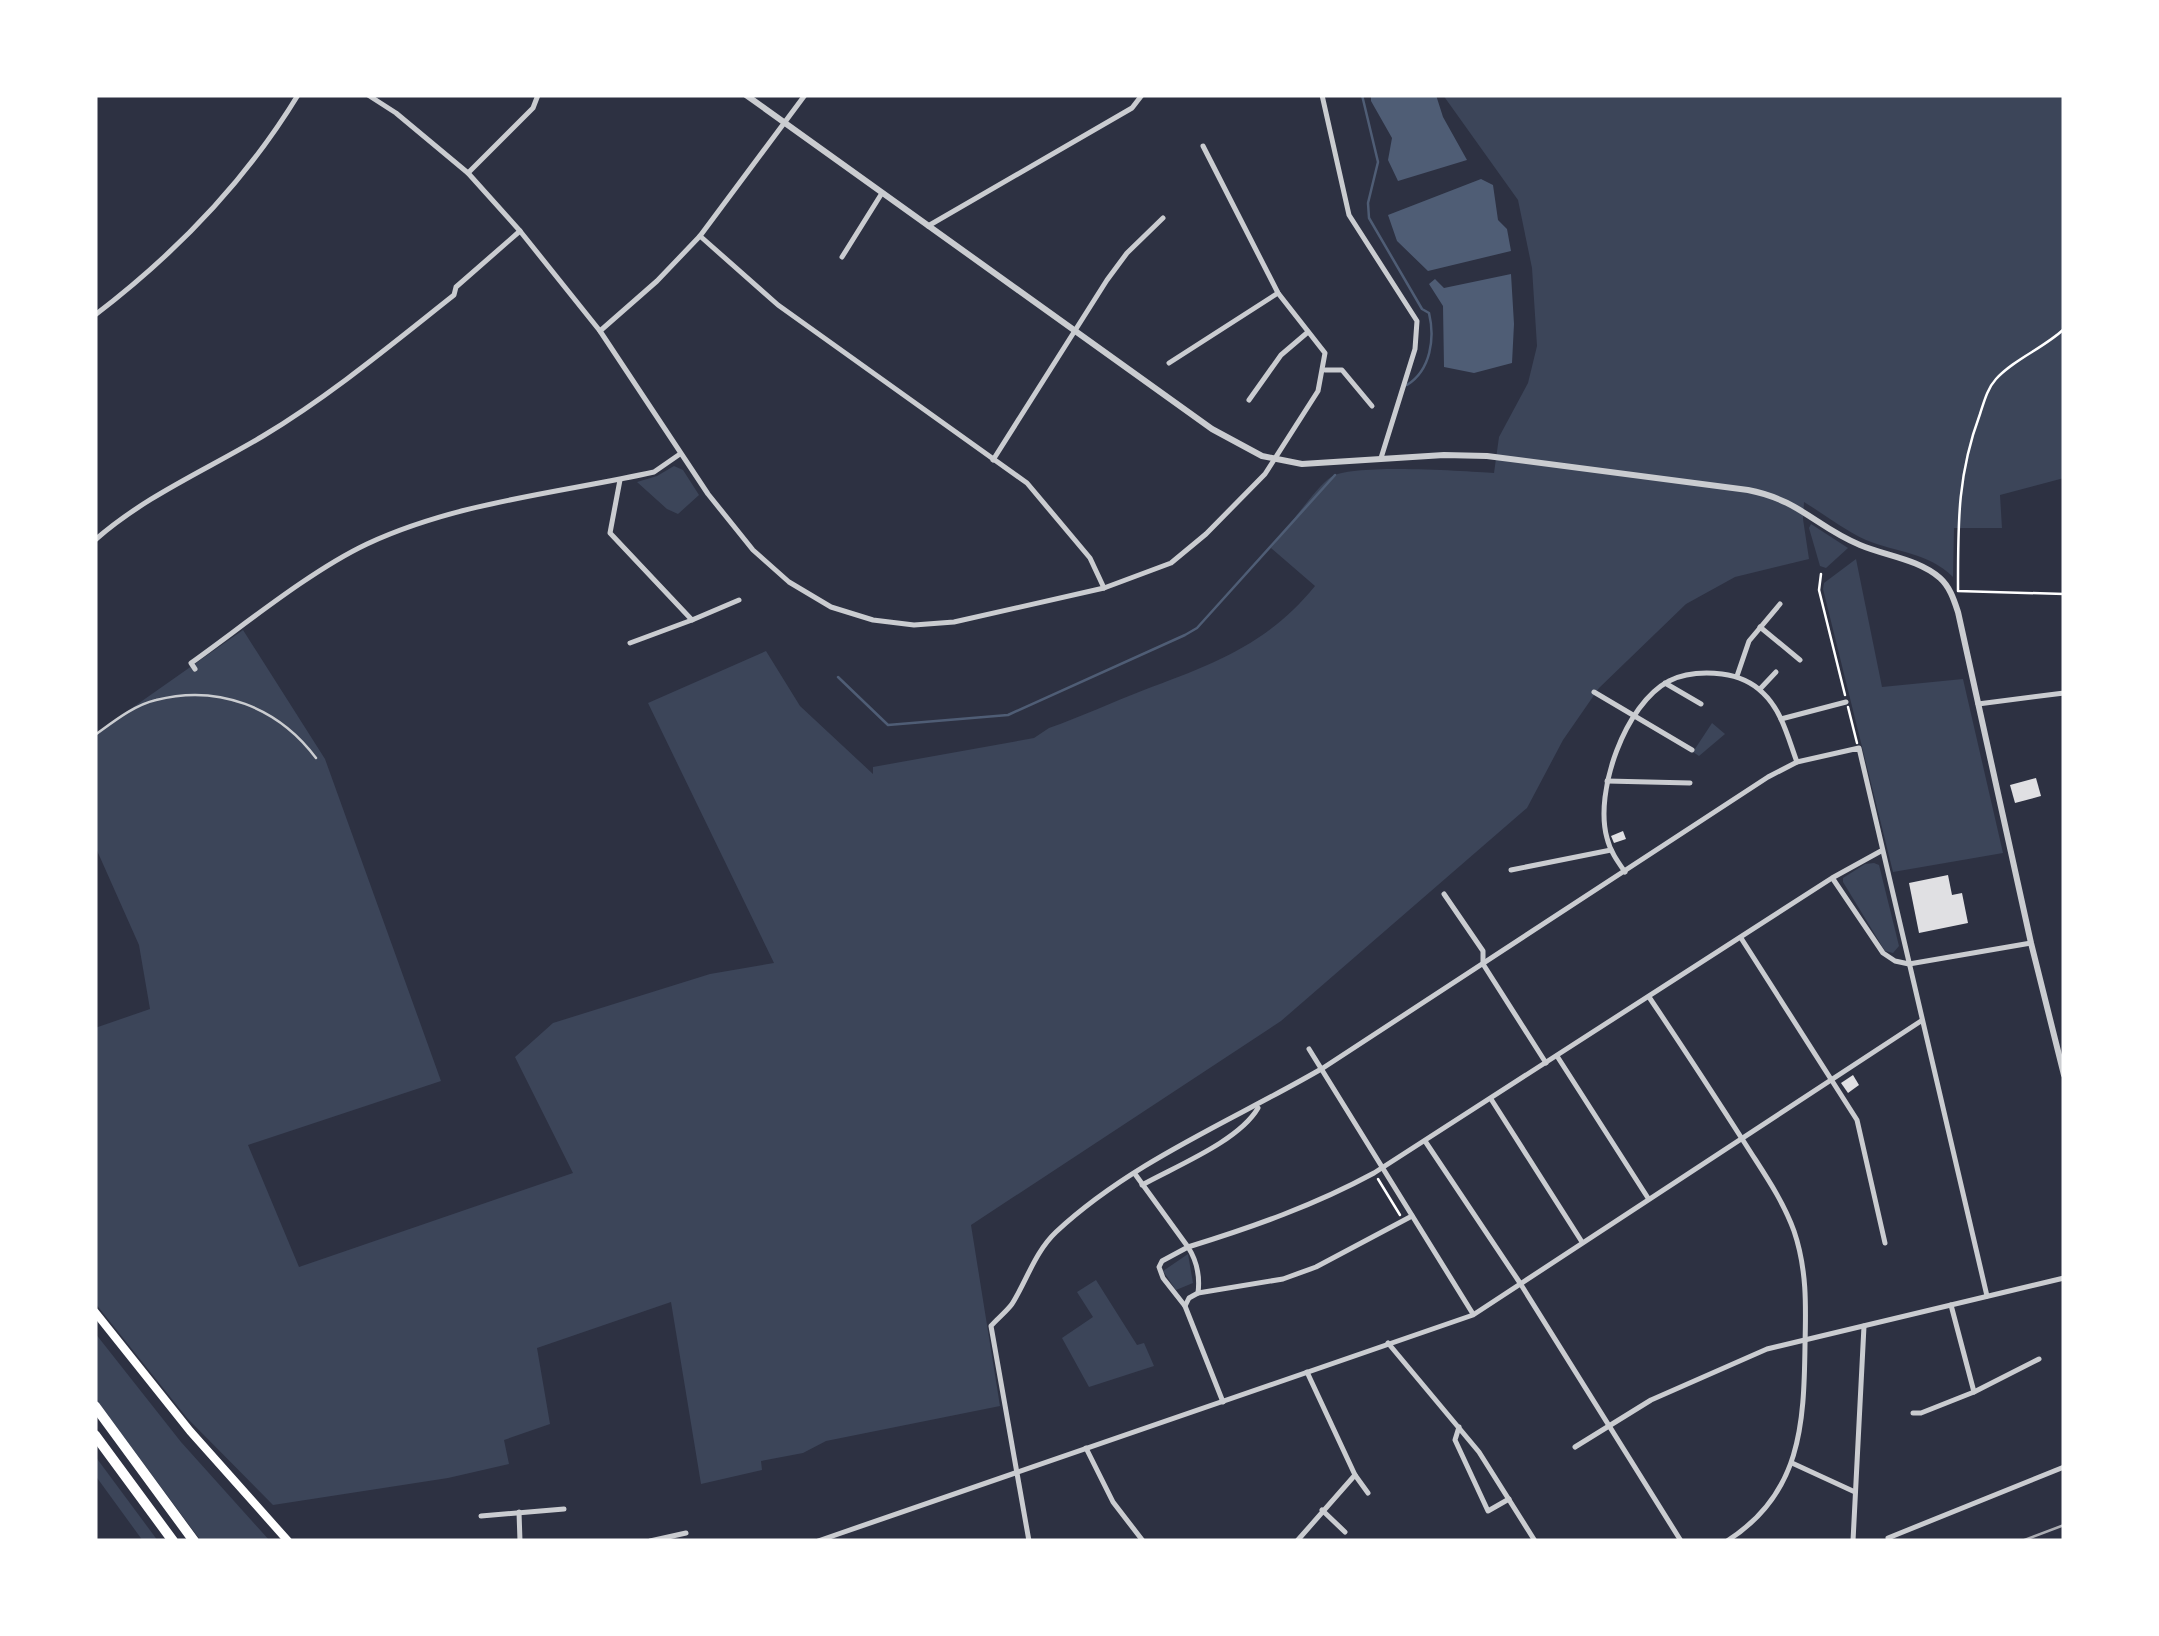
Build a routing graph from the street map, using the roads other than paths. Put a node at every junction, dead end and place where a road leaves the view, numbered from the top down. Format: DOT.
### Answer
graph roads {
  1 [pos="298,95"];
  2 [pos="368,95"];
  3 [pos="538,95"];
  4 [pos="746,95"];
  5 [pos="805,95"];
  6 [pos="1142,95"];
  7 [pos="1322,95"];
  8 [pos="786,123"];
  9 [pos="1203,146"];
  10 [pos="468,174"];
  11 [pos="882,193"];
  12 [pos="1163,218"];
  13 [pos="928,226"];
  14 [pos="520,231"];
  15 [pos="700,236"];
  16 [pos="842,257"];
  17 [pos="1278,293"];
  18 [pos="95,315"];
  19 [pos="600,331"];
  20 [pos="1074,332"];
  21 [pos="1308,332"];
  22 [pos="1169,362"];
  23 [pos="1325,370"];
  24 [pos="1250,400"];
  25 [pos="1372,406"];
  26 [pos="680,454"];
  27 [pos="1381,459"];
  28 [pos="993,460"];
  29 [pos="1274,460"];
  30 [pos="620,480"];
  31 [pos="95,540"];
  32 [pos="1104,588"];
  33 [pos="739,600"];
  34 [pos="1780,604"];
  35 [pos="692,620"];
  36 [pos="1760,627"];
  37 [pos="630,642"];
  38 [pos="1800,660"];
  39 [pos="194,669"];
  40 [pos="1776,672"];
  41 [pos="1736,676"];
  42 [pos="1666,683"];
  43 [pos="1760,689"];
  44 [pos="1594,692"];
  45 [pos="2064,693"];
  46 [pos="1846,702"];
  47 [pos="1701,704"];
  48 [pos="1978,704"];
  49 [pos="1635,717"];
  50 [pos="1781,720"];
  51 [pos="95,735"];
  52 [pos="1692,750"];
  53 [pos="316,758"];
  54 [pos="1798,762"];
  55 [pos="1608,780"];
  56 [pos="1690,783"];
  57 [pos="1611,850"];
  58 [pos="1881,851"];
  59 [pos="1510,870"];
  60 [pos="1626,872"];
  61 [pos="1832,878"];
  62 [pos="1444,894"];
  63 [pos="1740,938"];
  64 [pos="2031,944"];
  65 [pos="1483,964"];
  66 [pos="1909,964"];
  67 [pos="1649,997"];
  68 [pos="1921,1021"];
  69 [pos="2060,1038"];
  70 [pos="1309,1049"];
  71 [pos="1557,1056"];
  72 [pos="1546,1063"];
  73 [pos="1323,1068"];
  74 [pos="2064,1074"];
  75 [pos="1831,1080"];
  76 [pos="1491,1099"];
  77 [pos="1260,1106"];
  78 [pos="1742,1138"];
  79 [pos="1425,1141"];
  80 [pos="1384,1167"];
  81 [pos="1135,1174"];
  82 [pos="1142,1185"];
  83 [pos="1648,1198"];
  84 [pos="1412,1216"];
  85 [pos="1582,1242"];
  86 [pos="1885,1243"];
  87 [pos="1188,1247"];
  88 [pos="2064,1278"];
  89 [pos="1520,1283"];
  90 [pos="1198,1294"];
  91 [pos="1987,1296"];
  92 [pos="1951,1304"];
  93 [pos="1185,1306"];
  94 [pos="95,1312"];
  95 [pos="1473,1315"];
  96 [pos="1864,1326"];
  97 [pos="1805,1338"];
  98 [pos="1388,1343"];
  99 [pos="2039,1359"];
  100 [pos="1307,1372"];
  101 [pos="1974,1392"];
  102 [pos="1223,1402"];
  103 [pos="95,1406"];
  104 [pos="1912,1413"];
  105 [pos="1608,1426"];
  106 [pos="1459,1427"];
  107 [pos="95,1435"];
  108 [pos="1575,1447"];
  109 [pos="1086,1448"];
  110 [pos="1792,1463"];
  111 [pos="2064,1467"];
  112 [pos="1018,1470"];
  113 [pos="1355,1475"];
  114 [pos="1855,1492"];
  115 [pos="1368,1493"];
  116 [pos="1510,1499"];
  117 [pos="564,1509"];
  118 [pos="1322,1510"];
  119 [pos="519,1512"];
  120 [pos="481,1516"];
  121 [pos="1345,1532"];
  122 [pos="686,1533"];
  123 [pos="828,1539"];
  124 [pos="659,1540"];
  125 [pos="1886,1540"];
  126 [pos="173,1541"];
  127 [pos="194,1541"];
  128 [pos="288,1541"];
  129 [pos="520,1541"];
  130 [pos="650,1541"];
  131 [pos="818,1541"];
  132 [pos="1028,1541"];
  133 [pos="1142,1541"];
  134 [pos="1296,1541"];
  135 [pos="1534,1541"];
  136 [pos="1681,1541"];
  137 [pos="1726,1541"];
  138 [pos="1853,1541"];
  1 -- 18 [label="street"];
  2 -- 10 [label="street"];
  3 -- 10 [label="street"];
  4 -- 8 [label="street"];
  5 -- 8 [label="street"];
  6 -- 13 [label="street"];
  7 -- 27 [label="street"];
  8 -- 11 [label="street"];
  8 -- 15 [label="street"];
  9 -- 17 [label="street"];
  10 -- 14 [label="street"];
  11 -- 13 [label="street"];
  11 -- 16 [label="street"];
  12 -- 20 [label="street"];
  13 -- 20 [label="street"];
  14 -- 19 [label="street"];
  14 -- 31 [label="street"];
  15 -- 19 [label="street"];
  15 -- 28 [label="street"];
  17 -- 21 [label="street"];
  17 -- 22 [label="street"];
  19 -- 26 [label="street"];
  20 -- 28 [label="street"];
  20 -- 29 [label="street"];
  21 -- 23 [label="street"];
  21 -- 24 [label="street"];
  23 -- 25 [label="street"];
  23 -- 29 [label="street"];
  26 -- 30 [label="street"];
  26 -- 32 [label="street"];
  27 -- 29 [label="street"];
  27 -- 48 [label="street"];
  28 -- 32 [label="street"];
  29 -- 32 [label="street"];
  30 -- 35 [label="street"];
  30 -- 39 [label="street"];
  33 -- 35 [label="street"];
  34 -- 36 [label="street"];
  35 -- 37 [label="street"];
  36 -- 38 [label="street"];
  36 -- 41 [label="street"];
  40 -- 43 [label="street"];
  41 -- 42 [label="street"];
  41 -- 43 [label="street"];
  42 -- 47 [label="street"];
  42 -- 49 [label="street"];
  43 -- 50 [label="street"];
  44 -- 49 [label="street"];
  45 -- 48 [label="street"];
  46 -- 50 [label="street"];
  48 -- 64 [label="street"];
  49 -- 52 [label="street"];
  49 -- 55 [label="street"];
  50 -- 54 [label="street"];
  51 -- 53 [label="lane"];
  54 -- 58 [label="street"];
  54 -- 60 [label="street"];
  55 -- 56 [label="street"];
  55 -- 57 [label="street"];
  57 -- 59 [label="street"];
  57 -- 60 [label="street"];
  58 -- 61 [label="street"];
  58 -- 66 [label="street"];
  60 -- 65 [label="street"];
  61 -- 63 [label="street"];
  61 -- 66 [label="street"];
  62 -- 65 [label="street"];
  63 -- 67 [label="street"];
  63 -- 75 [label="street"];
  64 -- 66 [label="street"];
  64 -- 69 [label="street"];
  65 -- 72 [label="street"];
  65 -- 73 [label="street"];
  66 -- 68 [label="street"];
  67 -- 71 [label="street"];
  67 -- 78 [label="street"];
  68 -- 75 [label="street"];
  68 -- 91 [label="street"];
  69 -- 74 [label="street"];
  70 -- 73 [label="street"];
  71 -- 72 [label="street"];
  71 -- 83 [label="street"];
  72 -- 76 [label="street"];
  73 -- 77 [label="street"];
  73 -- 80 [label="street"];
  75 -- 78 [label="street"];
  75 -- 86 [label="street"];
  76 -- 79 [label="street"];
  76 -- 85 [label="street"];
  77 -- 81 [label="street"];
  77 -- 82 [label="street"];
  78 -- 83 [label="street"];
  78 -- 97 [label="street"];
  79 -- 80 [label="street"];
  79 -- 89 [label="street"];
  80 -- 84 [label="street"];
  80 -- 87 [label="street"];
  81 -- 82 [label="street"];
  81 -- 112 [label="street"];
  82 -- 87 [label="street"];
  83 -- 85 [label="street"];
  84 -- 90 [label="street"];
  84 -- 95 [label="street"];
  85 -- 89 [label="street"];
  87 -- 90 [label="street"];
  87 -- 93 [label="street"];
  88 -- 91 [label="street"];
  89 -- 95 [label="street"];
  89 -- 105 [label="street"];
  90 -- 93 [label="street"];
  91 -- 92 [label="street"];
  92 -- 96 [label="street"];
  92 -- 101 [label="street"];
  93 -- 102 [label="street"];
  94 -- 128 [label="main road"];
  95 -- 98 [label="street"];
  96 -- 97 [label="street"];
  96 -- 114 [label="street"];
  97 -- 105 [label="street"];
  97 -- 110 [label="street"];
  98 -- 100 [label="street"];
  98 -- 106 [label="street"];
  99 -- 101 [label="street"];
  100 -- 102 [label="street"];
  100 -- 113 [label="street"];
  101 -- 104 [label="street"];
  102 -- 109 [label="street"];
  103 -- 127 [label="highway"];
  105 -- 108 [label="street"];
  105 -- 136 [label="street"];
  106 -- 116 [label="street"];
  106 -- 116 [label="street"];
  107 -- 126 [label="highway"];
  109 -- 112 [label="street"];
  109 -- 133 [label="street"];
  110 -- 114 [label="street"];
  110 -- 137 [label="street"];
  111 -- 125 [label="street"];
  112 -- 123 [label="street"];
  112 -- 132 [label="street"];
  113 -- 115 [label="street"];
  113 -- 118 [label="street"];
  114 -- 138 [label="street"];
  116 -- 135 [label="street"];
  117 -- 119 [label="street"];
  118 -- 121 [label="street"];
  118 -- 134 [label="street"];
  119 -- 120 [label="street"];
  119 -- 129 [label="street"];
  122 -- 124 [label="street"];
  123 -- 131 [label="street"];
  124 -- 130 [label="street"];
}
